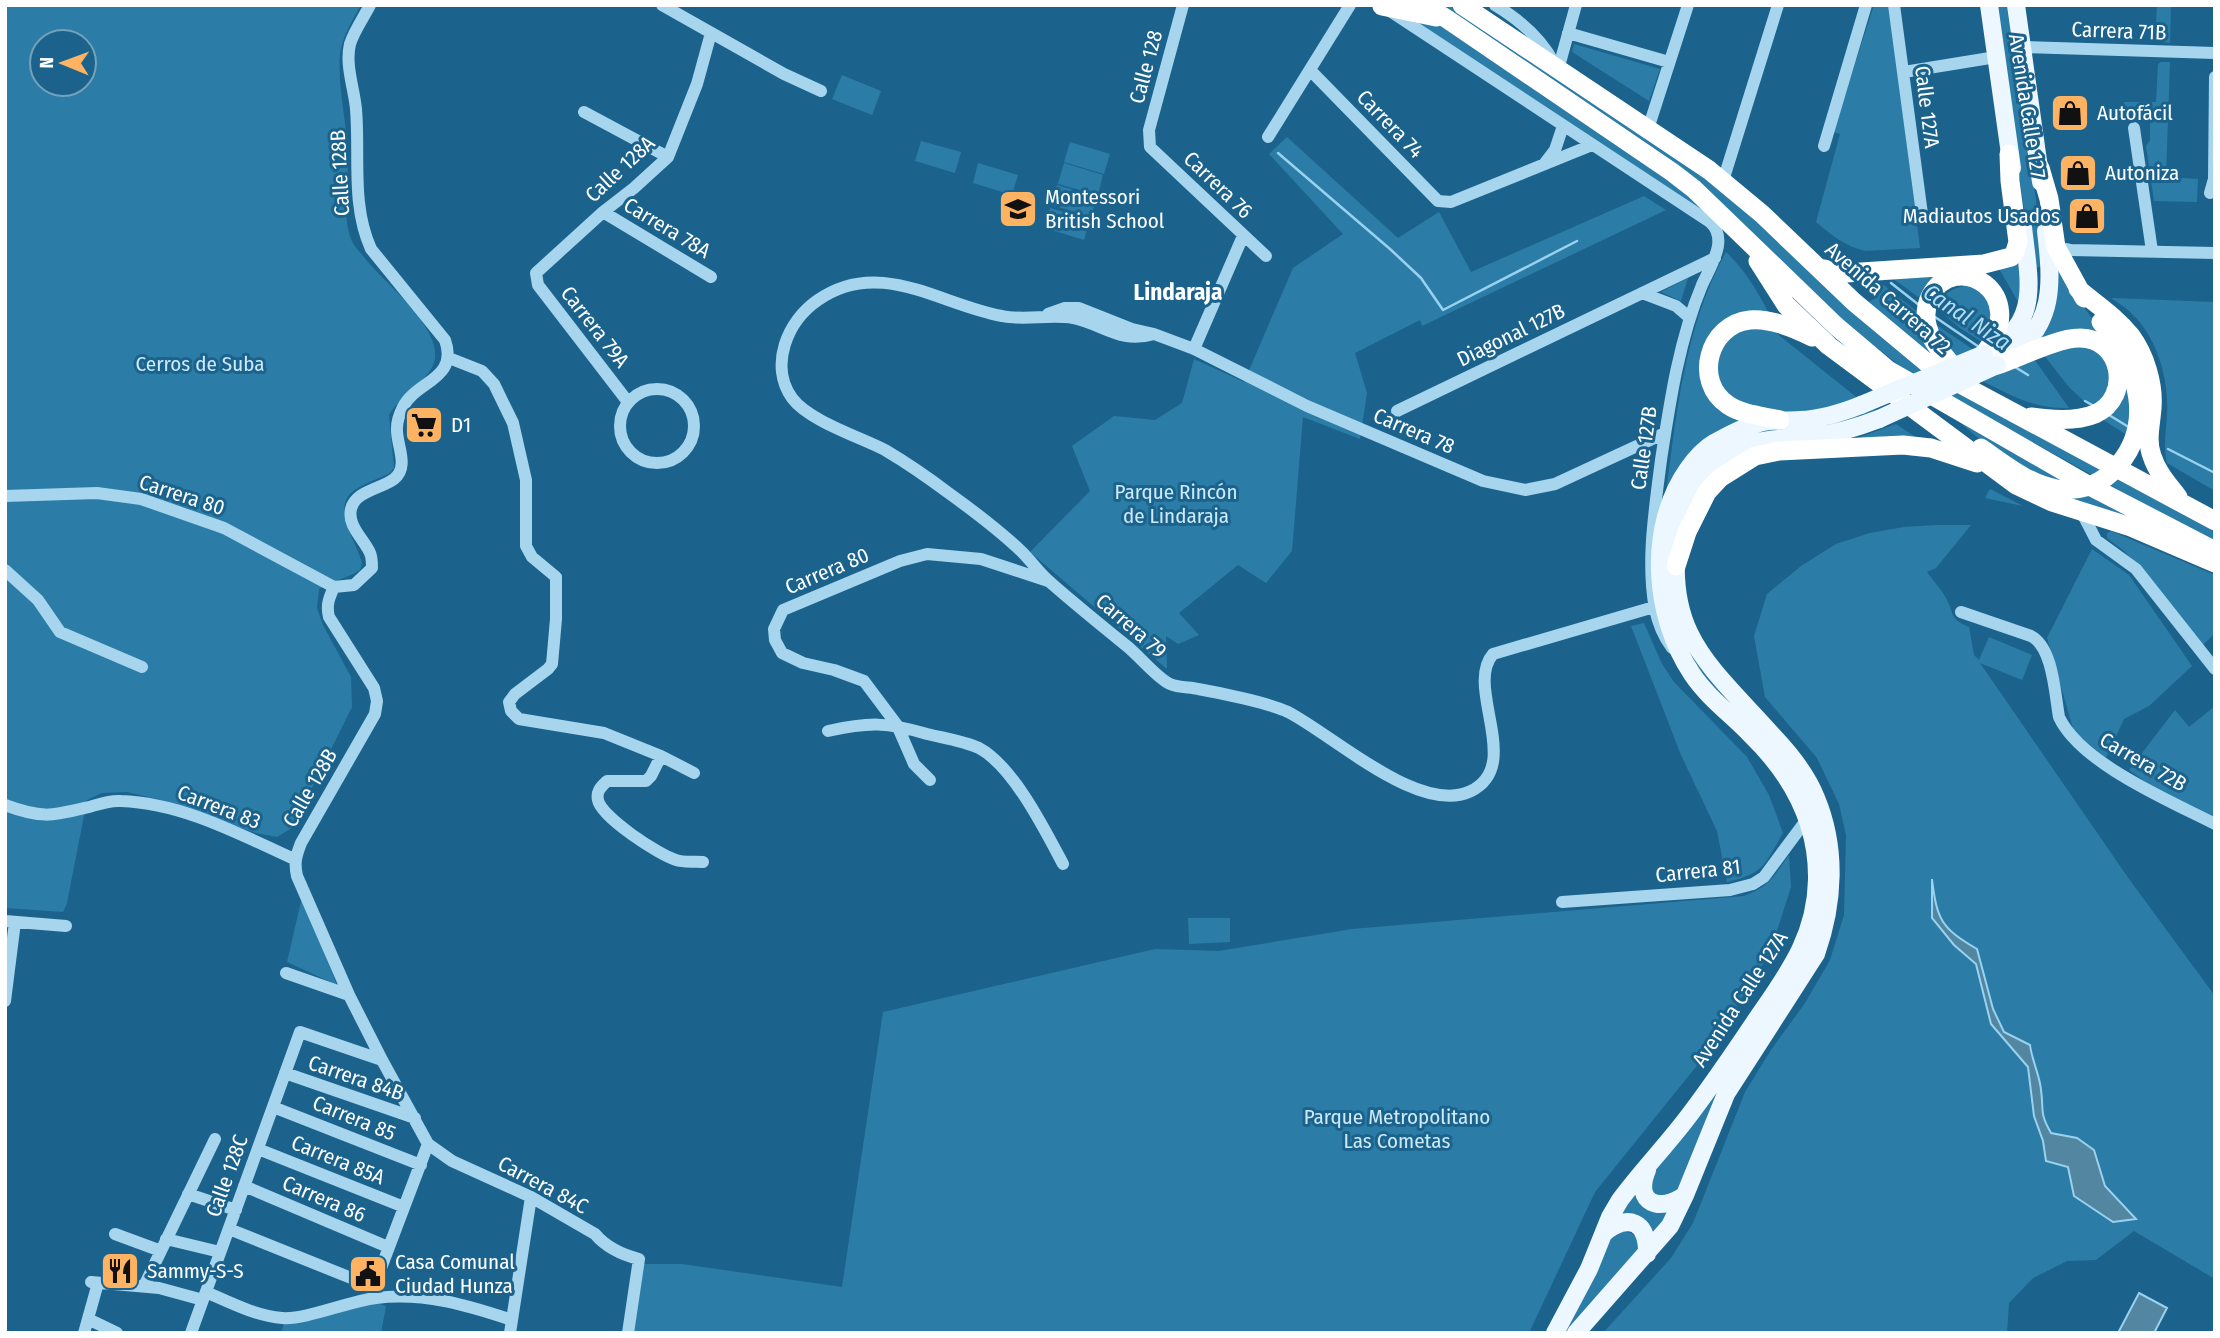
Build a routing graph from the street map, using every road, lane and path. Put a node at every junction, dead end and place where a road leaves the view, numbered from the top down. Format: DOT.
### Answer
graph roads {
  1 [pos="370,5"];
  2 [pos="662,5"];
  3 [pos="1183,5"];
  4 [pos="1350,5"];
  5 [pos="1424,5"];
  6 [pos="1462,5"];
  7 [pos="1495,5"];
  8 [pos="1576,5"];
  9 [pos="1688,5"];
  10 [pos="1778,5"];
  11 [pos="1866,5"];
  12 [pos="1895,5"];
  13 [pos="1989,5"];
  14 [pos="2016,5"];
  15 [pos="1381,6"];
  16 [pos="1447,19"];
  17 [pos="711,33"];
  18 [pos="1568,33"];
  19 [pos="2022,47"];
  20 [pos="2215,53"];
  21 [pos="1996,57"];
  22 [pos="1670,62"];
  23 [pos="1310,70"];
  24 [pos="1558,70"];
  25 [pos="1904,72"];
  26 [pos="2215,77"];
  27 [pos="821,92"];
  28 [pos="584,112"];
  29 [pos="1563,126"];
  30 [pos="2134,128"];
  31 [pos="1648,129"];
  32 [pos="1268,137"];
  33 [pos="1148,139"];
  34 [pos="1591,145"];
  35 [pos="1824,146"];
  36 [pos="2009,154"];
  37 [pos="668,156"];
  38 [pos="1544,163"];
  39 [pos="2040,168"];
  40 [pos="1723,181"];
  41 [pos="2210,193"];
  42 [pos="603,212"];
  43 [pos="1922,214"];
  44 [pos="1243,236"];
  45 [pos="1743,236"];
  46 [pos="2055,241"];
  47 [pos="2152,251"];
  48 [pos="2215,253"];
  49 [pos="1266,256"];
  50 [pos="1715,258"];
  51 [pos="1816,267"];
  52 [pos="536,272"];
  53 [pos="711,277"];
  54 [pos="2078,289"];
  55 [pos="1642,293"];
  56 [pos="1690,318"];
  57 [pos="1829,346"];
  58 [pos="1194,349"];
  59 [pos="449,358"];
  60 [pos="1990,360"];
  61 [pos="1888,370"];
  62 [pos="1977,394"];
  63 [pos="794,401"];
  64 [pos="628,402"];
  65 [pos="1861,405"];
  66 [pos="1397,411"];
  67 [pos="2015,414"];
  68 [pos="1879,419"];
  69 [pos="1780,420"];
  70 [pos="1665,433"];
  71 [pos="1995,470"];
  72 [pos="5,496"];
  73 [pos="2182,504"];
  74 [pos="2080,511"];
  75 [pos="2114,521"];
  76 [pos="2215,521"];
  77 [pos="2099,543"];
  78 [pos="2215,551"];
  79 [pos="2215,563"];
  80 [pos="1676,566"];
  81 [pos="5,570"];
  82 [pos="1049,581"];
  83 [pos="334,587"];
  84 [pos="1654,607"];
  85 [pos="1961,612"];
  86 [pos="1686,664"];
  87 [pos="142,667"];
  88 [pos="2215,669"];
  89 [pos="897,725"];
  90 [pos="828,731"];
  91 [pos="661,756"];
  92 [pos="694,773"];
  93 [pos="930,780"];
  94 [pos="5,805"];
  95 [pos="1807,820"];
  96 [pos="2215,824"];
  97 [pos="295,859"];
  98 [pos="703,862"];
  99 [pos="1063,864"];
  100 [pos="1562,902"];
  101 [pos="10,921"];
  102 [pos="66,926"];
  103 [pos="8,964"];
  104 [pos="286,973"];
  105 [pos="349,995"];
  106 [pos="5,1001"];
  107 [pos="382,1060"];
  108 [pos="285,1073"];
  109 [pos="273,1107"];
  110 [pos="415,1118"];
  111 [pos="215,1139"];
  112 [pos="428,1144"];
  113 [pos="258,1149"];
  114 [pos="1650,1164"];
  115 [pos="421,1166"];
  116 [pos="244,1186"];
  117 [pos="188,1194"];
  118 [pos="1685,1195"];
  119 [pos="531,1197"];
  120 [pos="404,1207"];
  121 [pos="236,1210"];
  122 [pos="229,1229"];
  123 [pos="1604,1233"];
  124 [pos="115,1234"];
  125 [pos="163,1245"];
  126 [pos="388,1247"];
  127 [pos="220,1252"];
  128 [pos="1647,1254"];
  129 [pos="144,1286"];
  130 [pos="376,1293"];
  131 [pos="204,1296"];
  132 [pos="88,1319"];
  133 [pos="511,1326"];
  134 [pos="84,1333"];
  135 [pos="117,1333"];
  136 [pos="191,1333"];
  137 [pos="628,1333"];
  138 [pos="1555,1333"];
  139 [pos="1577,1333"];
  1 -- 59 [label="street, Calle 128B"];
  2 -- 17 [label="street"];
  3 -- 33 [label="street, Calle 128"];
  4 -- 23 [label="street"];
  5 -- 16 [label="highway"];
  6 -- 24 [label="highway, Avenida Carrera 72"];
  7 -- 24 [label="street, Avenida Carrera 72"];
  8 -- 18 [label="street"];
  9 -- 22 [label="street"];
  10 -- 40 [label="street"];
  11 -- 35 [label="street"];
  12 -- 25 [label="street, Calle 127A"];
  13 -- 21 [label="main road, Avenida Calle 127"];
  14 -- 19 [label="main road, Avenida Calle 127"];
  15 -- 16 [label="highway"];
  15 -- 29 [label="street"];
  16 -- 45 [label="highway"];
  17 -- 27 [label="street"];
  17 -- 37 [label="street, Calle 128A"];
  18 -- 22 [label="street"];
  18 -- 24 [label="street"];
  19 -- 20 [label="street, Carrera 71B"];
  19 -- 39 [label="main road, Avenida Calle 127"];
  21 -- 25 [label="street"];
  21 -- 36 [label="main road, Avenida Calle 127"];
  22 -- 31 [label="street"];
  23 -- 32 [label="street"];
  23 -- 38 [label="street, Carrera 74"];
  24 -- 31 [label="highway, Avenida Carrera 72"];
  25 -- 43 [label="street, Calle 127A"];
  26 -- 41 [label="street"];
  28 -- 37 [label="street"];
  29 -- 34 [label="street"];
  29 -- 38 [label="street"];
  30 -- 47 [label="street"];
  31 -- 40 [label="highway, Avenida Carrera 72"];
  33 -- 44 [label="street, Carrera 76"];
  34 -- 38 [label="street"];
  34 -- 50 [label="street, Calle 127B"];
  36 -- 51 [label="highway"];
  36 -- 60 [label="main road, Avenida Calle 127"];
  37 -- 42 [label="street, Calle 128A"];
  39 -- 46 [label="highway"];
  39 -- 60 [label="main road, Avenida Calle 127"];
  40 -- 51 [label="highway, Avenida Carrera 72"];
  42 -- 52 [label="street, Calle 128A"];
  42 -- 53 [label="street, Carrera 78A"];
  44 -- 49 [label="street, Carrera 76"];
  44 -- 58 [label="street"];
  45 -- 57 [label="highway"];
  45 -- 61 [label="highway"];
  46 -- 47 [label="street"];
  46 -- 54 [label="highway"];
  47 -- 48 [label="street"];
  50 -- 55 [label="street, Diagonal 127B"];
  50 -- 56 [label="street, Calle 127B"];
  51 -- 62 [label="highway, Avenida Carrera 72"];
  52 -- 64 [label="street, Carrera 79A"];
  54 -- 61 [label="highway, bridge"];
  54 -- 73 [label="highway"];
  55 -- 56 [label="street"];
  55 -- 66 [label="street, Diagonal 127B"];
  56 -- 70 [label="street, Calle 127B"];
  57 -- 69 [label="highway"];
  57 -- 71 [label="highway"];
  58 -- 63 [label="street, Carrera 78"];
  58 -- 70 [label="street, Carrera 78"];
  59 -- 83 [label="street"];
  59 -- 91 [label="street"];
  60 -- 62 [label="highway"];
  60 -- 65 [label="main road, Avenida Calle 127, bridge"];
  60 -- 67 [label="highway"];
  60 -- 68 [label="main road, Avenida Calle 127, bridge"];
  61 -- 78 [label="highway"];
  62 -- 67 [label="highway, Avenida Carrera 72"];
  63 -- 82 [label="street, Carrera 79"];
  64 -- 64 [label="street"];
  65 -- 69 [label="main road, Avenida Calle 127A"];
  67 -- 73 [label="highway, Avenida Carrera 72"];
  68 -- 80 [label="main road, Avenida Calle 127A"];
  69 -- 86 [label="main road, Avenida Calle 127A"];
  70 -- 84 [label="street, Calle 127B"];
  71 -- 74 [label="highway"];
  71 -- 80 [label="highway"];
  72 -- 83 [label="street, Carrera 80"];
  73 -- 76 [label="highway, Avenida Carrera 72"];
  74 -- 75 [label="highway"];
  74 -- 77 [label="street"];
  75 -- 77 [label="street"];
  75 -- 79 [label="highway"];
  77 -- 88 [label="street"];
  80 -- 118 [label="main road, Avenida Calle 127A"];
  81 -- 87 [label="street"];
  82 -- 84 [label="street, Carrera 79"];
  82 -- 89 [label="street, Carrera 80"];
  83 -- 97 [label="street, Calle 128B"];
  84 -- 86 [label="street, Calle 127B"];
  85 -- 96 [label="street, Carrera 72B"];
  86 -- 95 [label="main road, Avenida Calle 127A"];
  89 -- 90 [label="street"];
  89 -- 93 [label="street, Carrera 80"];
  89 -- 99 [label="street"];
  91 -- 92 [label="street"];
  91 -- 98 [label="street"];
  94 -- 97 [label="street, Carrera 83"];
  95 -- 100 [label="street, Carrera 81"];
  95 -- 114 [label="main road, Avenida Calle 127A"];
  97 -- 105 [label="street, Calle 128B"];
  101 -- 102 [label="street"];
  101 -- 103 [label="street"];
  103 -- 106 [label="street"];
  104 -- 105 [label="street"];
  105 -- 107 [label="street, Calle 128B"];
  107 -- 108 [label="street, Calle 128C"];
  107 -- 110 [label="street, Calle 128B"];
  108 -- 109 [label="street, Calle 128C"];
  108 -- 110 [label="street, Carrera 84B"];
  109 -- 113 [label="street, Calle 128C"];
  109 -- 115 [label="street, Carrera 85"];
  110 -- 112 [label="street, Calle 128B"];
  111 -- 117 [label="street"];
  112 -- 115 [label="street"];
  112 -- 119 [label="street, Carrera 84C"];
  113 -- 116 [label="street, Calle 128C"];
  113 -- 120 [label="street, Carrera 85A"];
  114 -- 118 [label="main road"];
  114 -- 123 [label="main road, Avenida Calle 127A"];
  115 -- 120 [label="street"];
  116 -- 121 [label="street, Calle 128C"];
  116 -- 126 [label="street, Carrera 86"];
  117 -- 121 [label="street"];
  117 -- 125 [label="street"];
  118 -- 128 [label="main road, Avenida Calle 127A"];
  119 -- 133 [label="street"];
  119 -- 137 [label="street, Carrera 84C"];
  120 -- 126 [label="street"];
  121 -- 122 [label="street, Calle 128C"];
  122 -- 127 [label="street, Calle 128C"];
  122 -- 130 [label="street"];
  123 -- 128 [label="main road"];
  123 -- 138 [label="main road, Avenida Calle 127A"];
  124 -- 125 [label="street"];
  125 -- 127 [label="street"];
  125 -- 129 [label="street"];
  126 -- 130 [label="street"];
  127 -- 131 [label="street, Calle 128C"];
  128 -- 139 [label="main road, Avenida Calle 127A"];
  129 -- 131 [label="street"];
  129 -- 132 [label="street"];
  130 -- 131 [label="street"];
  130 -- 133 [label="street"];
  131 -- 136 [label="street, Calle 128C"];
  132 -- 134 [label="street"];
  132 -- 135 [label="street"];
}
